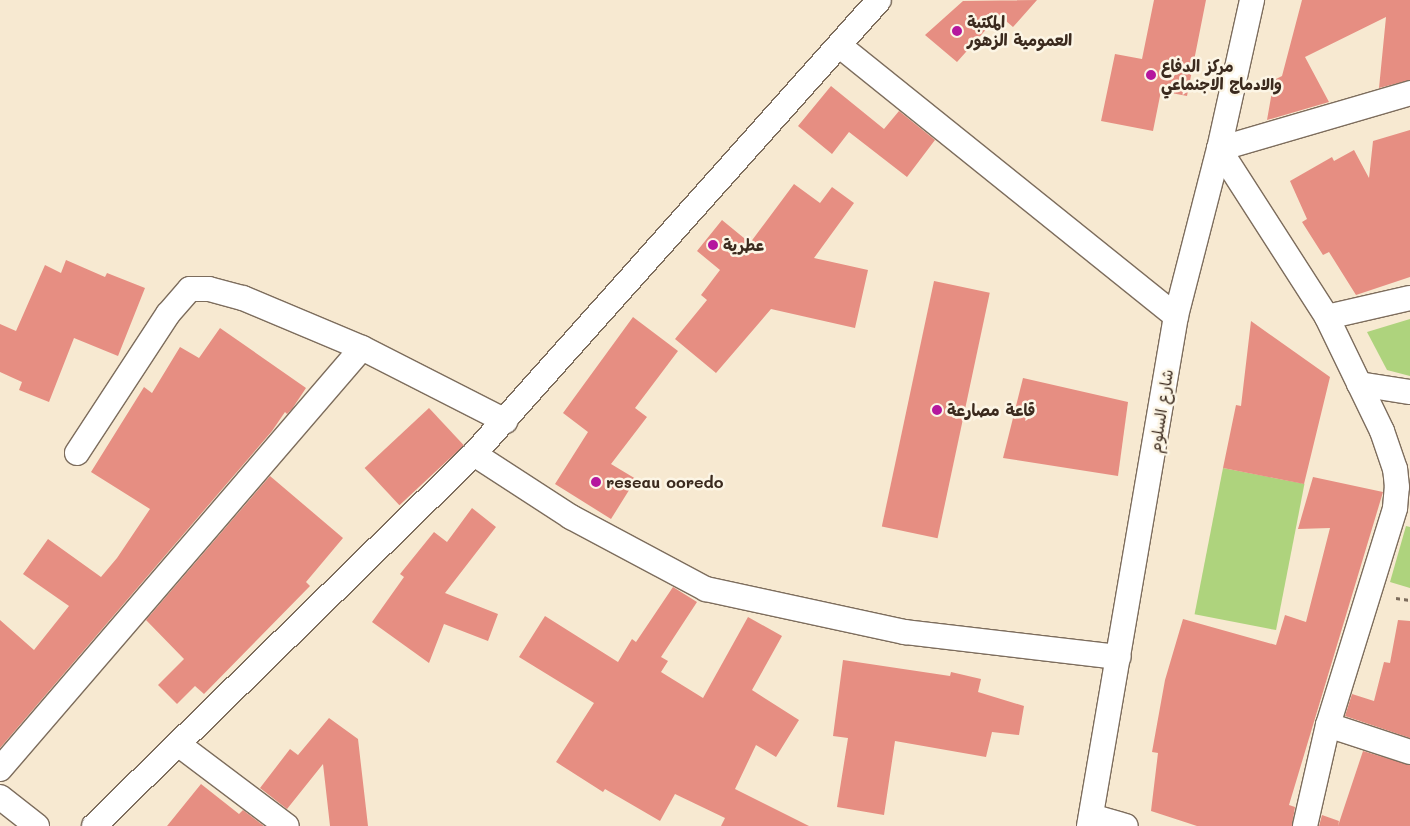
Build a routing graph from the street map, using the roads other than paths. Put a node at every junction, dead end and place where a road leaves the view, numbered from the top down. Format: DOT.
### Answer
graph roads {
  1 [pos="879,0"];
  2 [pos="1252,0"];
  3 [pos="840,46"];
  4 [pos="1410,93"];
  5 [pos="1220,149"];
  6 [pos="1410,298"];
  7 [pos="1176,316"];
  8 [pos="1327,317"];
  9 [pos="362,348"];
  10 [pos="1359,384"];
  11 [pos="1410,392"];
  12 [pos="505,421"];
  13 [pos="77,453"];
  14 [pos="474,454"];
  15 [pos="1402,509"];
  16 [pos="1119,657"];
  17 [pos="1328,725"];
  18 [pos="178,744"];
  19 [pos="1410,752"];
  20 [pos="0,770"];
  21 [pos="0,797"];
  22 [pos="1090,821"];
  23 [pos="37,826"];
  24 [pos="94,826"];
  25 [pos="287,826"];
  26 [pos="1126,826"];
  27 [pos="1304,826"];
  1 -- 3 [label="street"];
  2 -- 5 [label="street, شارع السلوم"];
  3 -- 7 [label="street"];
  3 -- 12 [label="street"];
  4 -- 5 [label="street"];
  5 -- 7 [label="street, شارع السلوم"];
  5 -- 8 [label="street"];
  6 -- 8 [label="street"];
  7 -- 16 [label="street, شارع السلوم"];
  8 -- 10 [label="street"];
  9 -- 12 [label="street"];
  9 -- 13 [label="street"];
  9 -- 20 [label="street"];
  10 -- 11 [label="street"];
  10 -- 15 [label="street"];
  12 -- 14 [label="street"];
  14 -- 16 [label="street"];
  14 -- 18 [label="street"];
  15 -- 17 [label="street"];
  16 -- 22 [label="street, شارع السلوم"];
  17 -- 19 [label="street"];
  17 -- 27 [label="street"];
  18 -- 24 [label="street"];
  18 -- 25 [label="street"];
  21 -- 23 [label="street"];
  22 -- 26 [label="street"];
}
